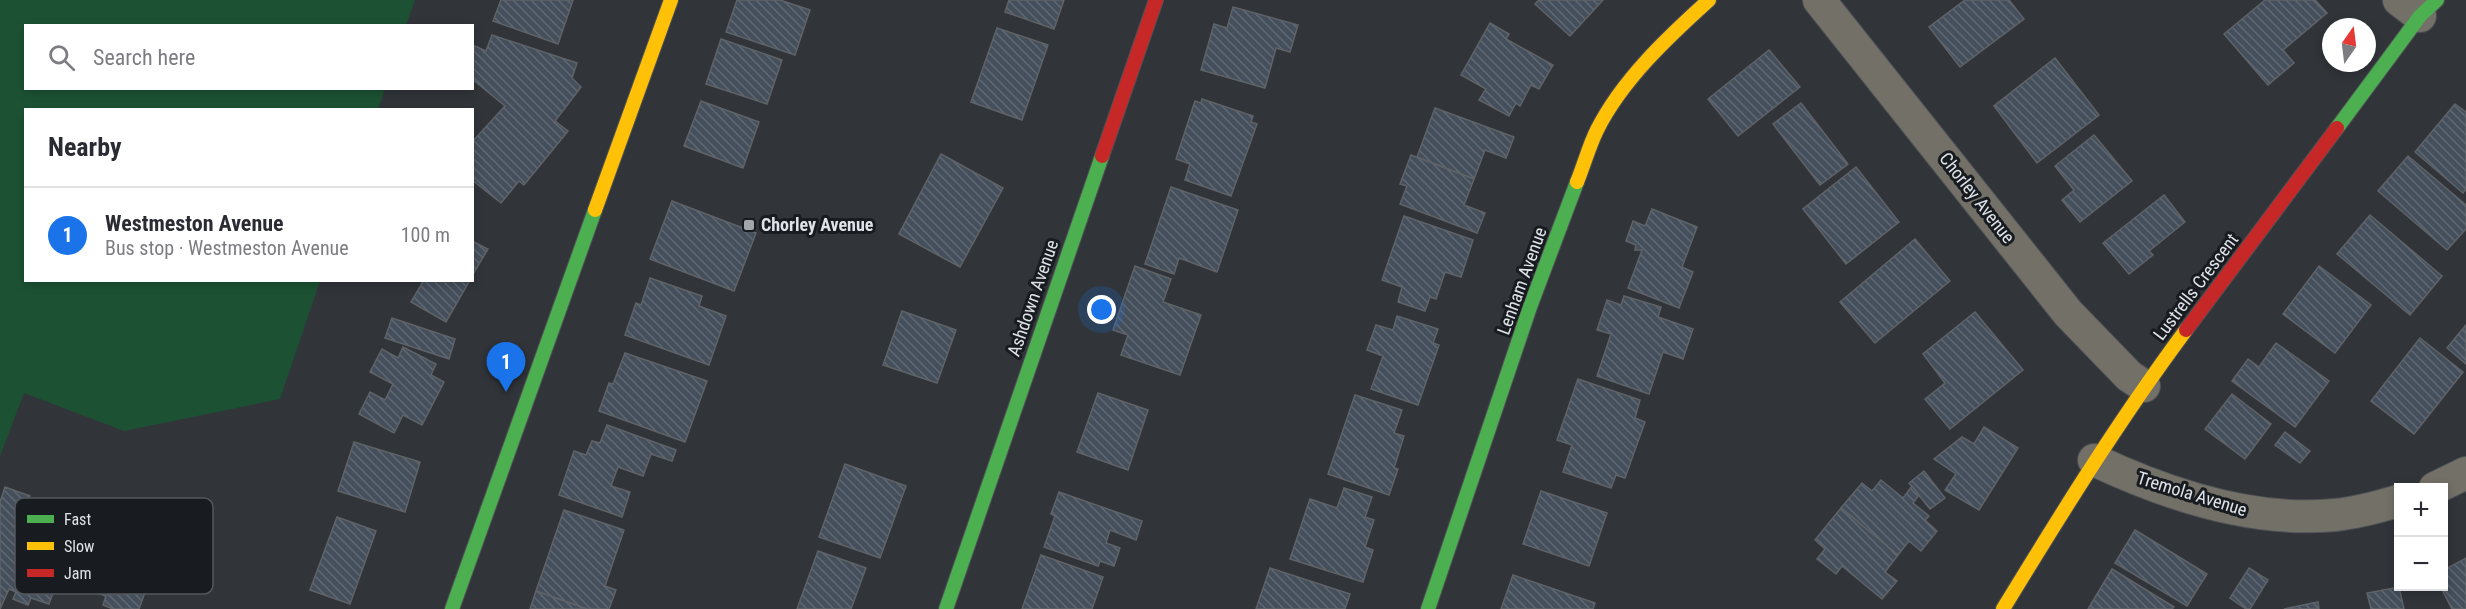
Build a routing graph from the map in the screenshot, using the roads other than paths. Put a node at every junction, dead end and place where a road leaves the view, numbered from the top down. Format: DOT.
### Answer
graph roads {
  1 [pos="671,0"];
  2 [pos="1156,0"];
  3 [pos="1709,0"];
  4 [pos="1819,0"];
  5 [pos="2419,5"];
  6 [pos="2144,386"];
  7 [pos="2094,460"];
  8 [pos="2466,473"];
  9 [pos="2445,483"];
  10 [pos="2394,502"];
  11 [pos="452,609"];
  12 [pos="946,609"];
  13 [pos="1428,609"];
  14 [pos="2003,609"];
  1 -- 11 [label="street"];
  2 -- 12 [label="street, Ashdown Avenue"];
  3 -- 13 [label="street, Lenham Avenue"];
  4 -- 6 [label="street, Chorley Avenue"];
  5 -- 6 [label="street, Lustrells Crescent"];
  6 -- 7 [label="street, Lustrells Crescent"];
  7 -- 10 [label="street, Tremola Avenue"];
  7 -- 14 [label="street, Lustrells Crescent"];
  8 -- 9 [label="street"];
}
